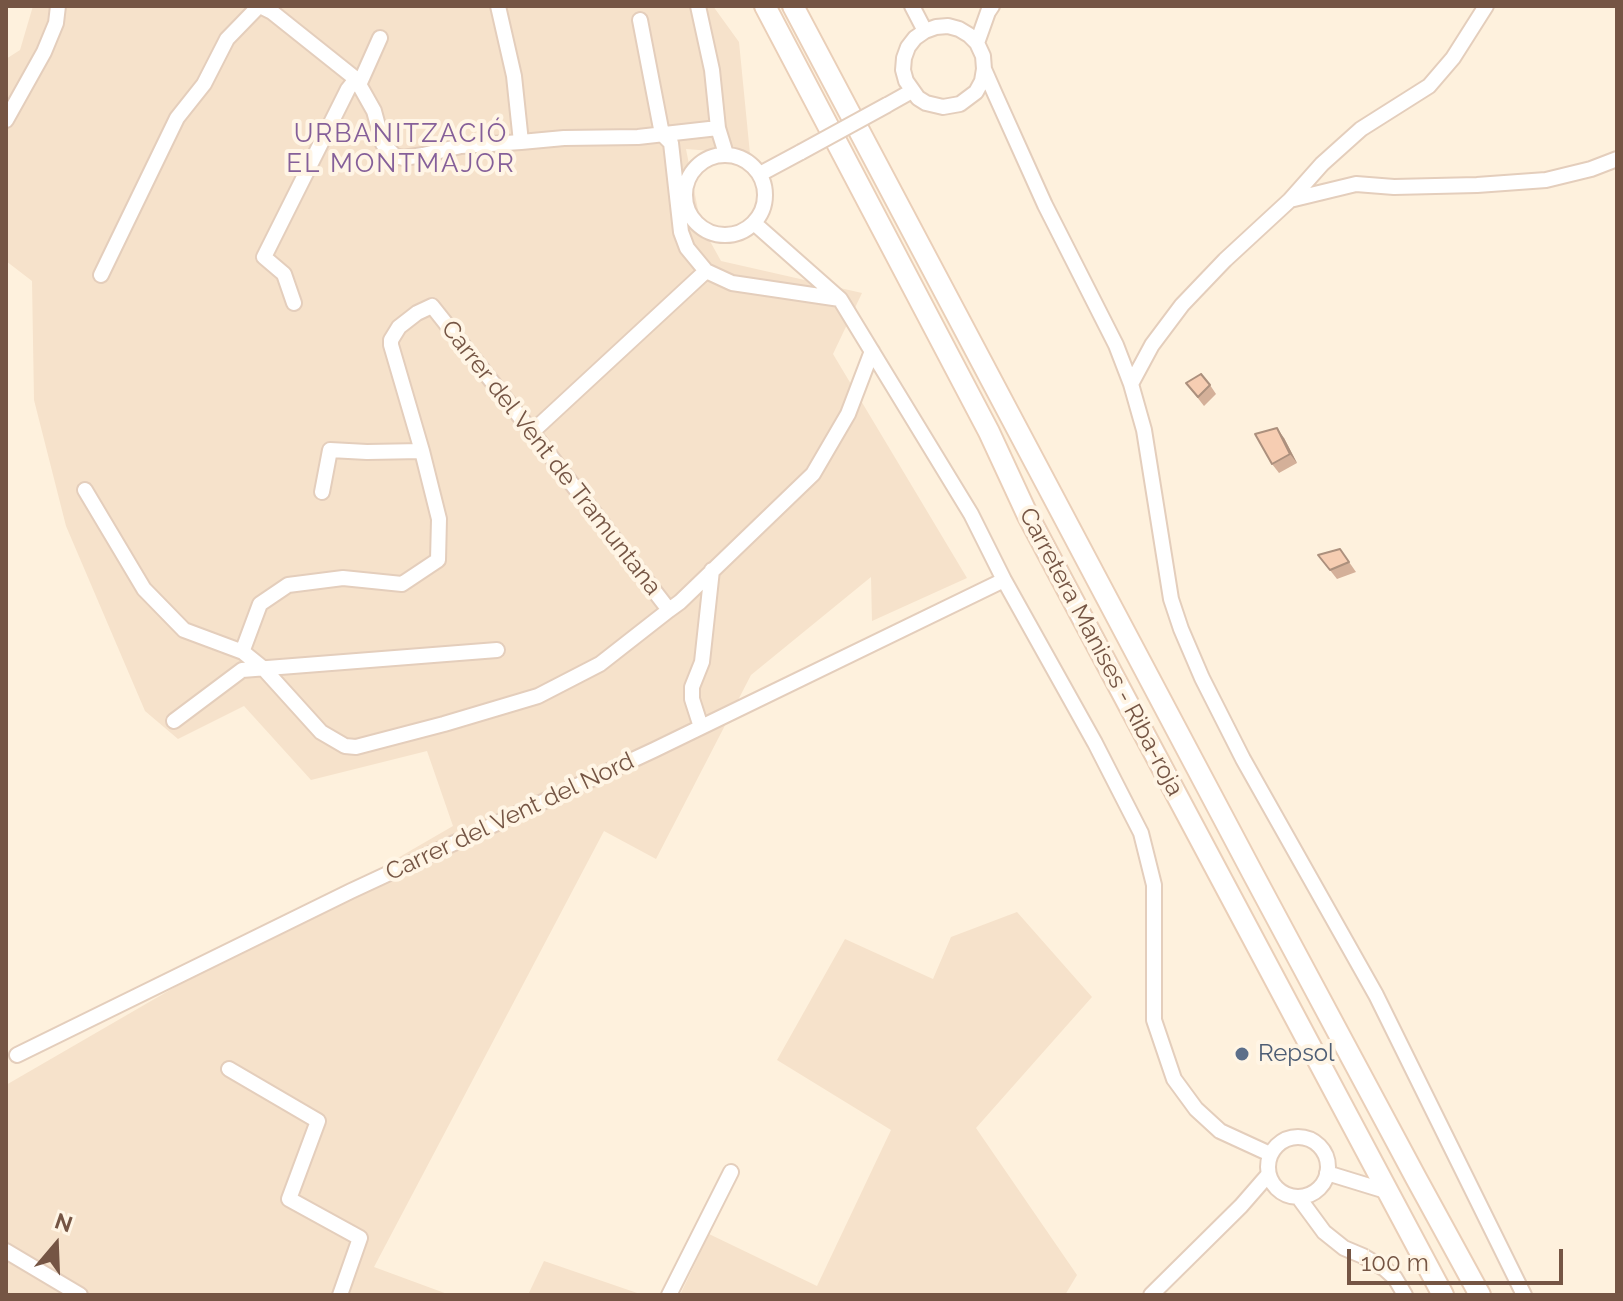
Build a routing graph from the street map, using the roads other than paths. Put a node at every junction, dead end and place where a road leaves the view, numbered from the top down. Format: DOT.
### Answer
graph roads {
  1 [pos="58,6"];
  2 [pos="260,6"];
  3 [pos="498,6"];
  4 [pos="698,6"];
  5 [pos="765,6"];
  6 [pos="793,6"];
  7 [pos="912,6"];
  8 [pos="992,6"];
  9 [pos="1486,6"];
  10 [pos="640,20"];
  11 [pos="925,31"];
  12 [pos="380,38"];
  13 [pos="977,43"];
  14 [pos="984,69"];
  15 [pos="357,82"];
  16 [pos="912,91"];
  17 [pos="6,120"];
  18 [pos="718,128"];
  19 [pos="662,134"];
  20 [pos="521,142"];
  21 [pos="726,154"];
  22 [pos="1617,159"];
  23 [pos="760,174"];
  24 [pos="1290,200"];
  25 [pos="754,223"];
  26 [pos="706,271"];
  27 [pos="101,275"];
  28 [pos="840,299"];
  29 [pos="294,303"];
  30 [pos="872,351"];
  31 [pos="1131,384"];
  32 [pos="532,432"];
  33 [pos="422,451"];
  34 [pos="85,490"];
  35 [pos="322,492"];
  36 [pos="712,570"];
  37 [pos="1004,580"];
  38 [pos="669,610"];
  39 [pos="497,650"];
  40 [pos="243,652"];
  41 [pos="264,669"];
  42 [pos="174,721"];
  43 [pos="701,727"];
  44 [pos="17,1055"];
  45 [pos="229,1069"];
  46 [pos="1270,1154"];
  47 [pos="731,1172"];
  48 [pos="1327,1173"];
  49 [pos="1268,1175"];
  50 [pos="1389,1192"];
  51 [pos="1299,1198"];
  52 [pos="6,1251"];
  53 [pos="80,1295"];
  54 [pos="340,1295"];
  55 [pos="669,1295"];
  56 [pos="1151,1295"];
  57 [pos="1405,1295"];
  58 [pos="1443,1295"];
  59 [pos="1480,1295"];
  60 [pos="1524,1295"];
  1 -- 17 [label="street"];
  2 -- 15 [label="street"];
  2 -- 27 [label="street"];
  3 -- 20 [label="street"];
  4 -- 18 [label="street"];
  5 -- 50 [label="main road, Carretera Manises - Riba-roja"];
  6 -- 59 [label="main road, Carretera Manises - Riba-roja"];
  7 -- 11 [label="street"];
  8 -- 13 [label="street"];
  9 -- 24 [label="street"];
  10 -- 19 [label="street"];
  11 -- 13 [label="street"];
  11 -- 16 [label="street"];
  12 -- 15 [label="street"];
  13 -- 14 [label="street"];
  14 -- 16 [label="street"];
  14 -- 31 [label="street"];
  15 -- 20 [label="street"];
  15 -- 29 [label="street"];
  16 -- 23 [label="street, bridge"];
  18 -- 19 [label="street"];
  18 -- 21 [label="street"];
  19 -- 20 [label="street"];
  19 -- 26 [label="street"];
  21 -- 23 [label="street"];
  21 -- 25 [label="street"];
  22 -- 24 [label="street"];
  23 -- 25 [label="street"];
  24 -- 31 [label="street"];
  25 -- 28 [label="street"];
  26 -- 28 [label="street"];
  26 -- 32 [label="street"];
  28 -- 30 [label="street"];
  30 -- 36 [label="street"];
  30 -- 37 [label="street"];
  31 -- 60 [label="street"];
  32 -- 33 [label="street, Carrer del Vent de Tramuntana"];
  32 -- 38 [label="street, Carrer del Vent de Tramuntana"];
  33 -- 35 [label="street"];
  33 -- 40 [label="street"];
  34 -- 40 [label="street"];
  36 -- 38 [label="street"];
  36 -- 43 [label="street"];
  37 -- 43 [label="street, Carrer del Vent del Nord"];
  37 -- 46 [label="street"];
  38 -- 41 [label="street"];
  39 -- 41 [label="street"];
  40 -- 41 [label="street"];
  41 -- 42 [label="street"];
  43 -- 44 [label="street, Carrer del Vent del Nord"];
  45 -- 54 [label="street"];
  46 -- 48 [label="street"];
  46 -- 49 [label="street"];
  47 -- 55 [label="street"];
  48 -- 50 [label="street"];
  48 -- 51 [label="street"];
  49 -- 51 [label="street"];
  49 -- 56 [label="street"];
  50 -- 58 [label="main road, Carretera Manises - Riba-roja"];
  51 -- 57 [label="street"];
  52 -- 53 [label="street"];
}
